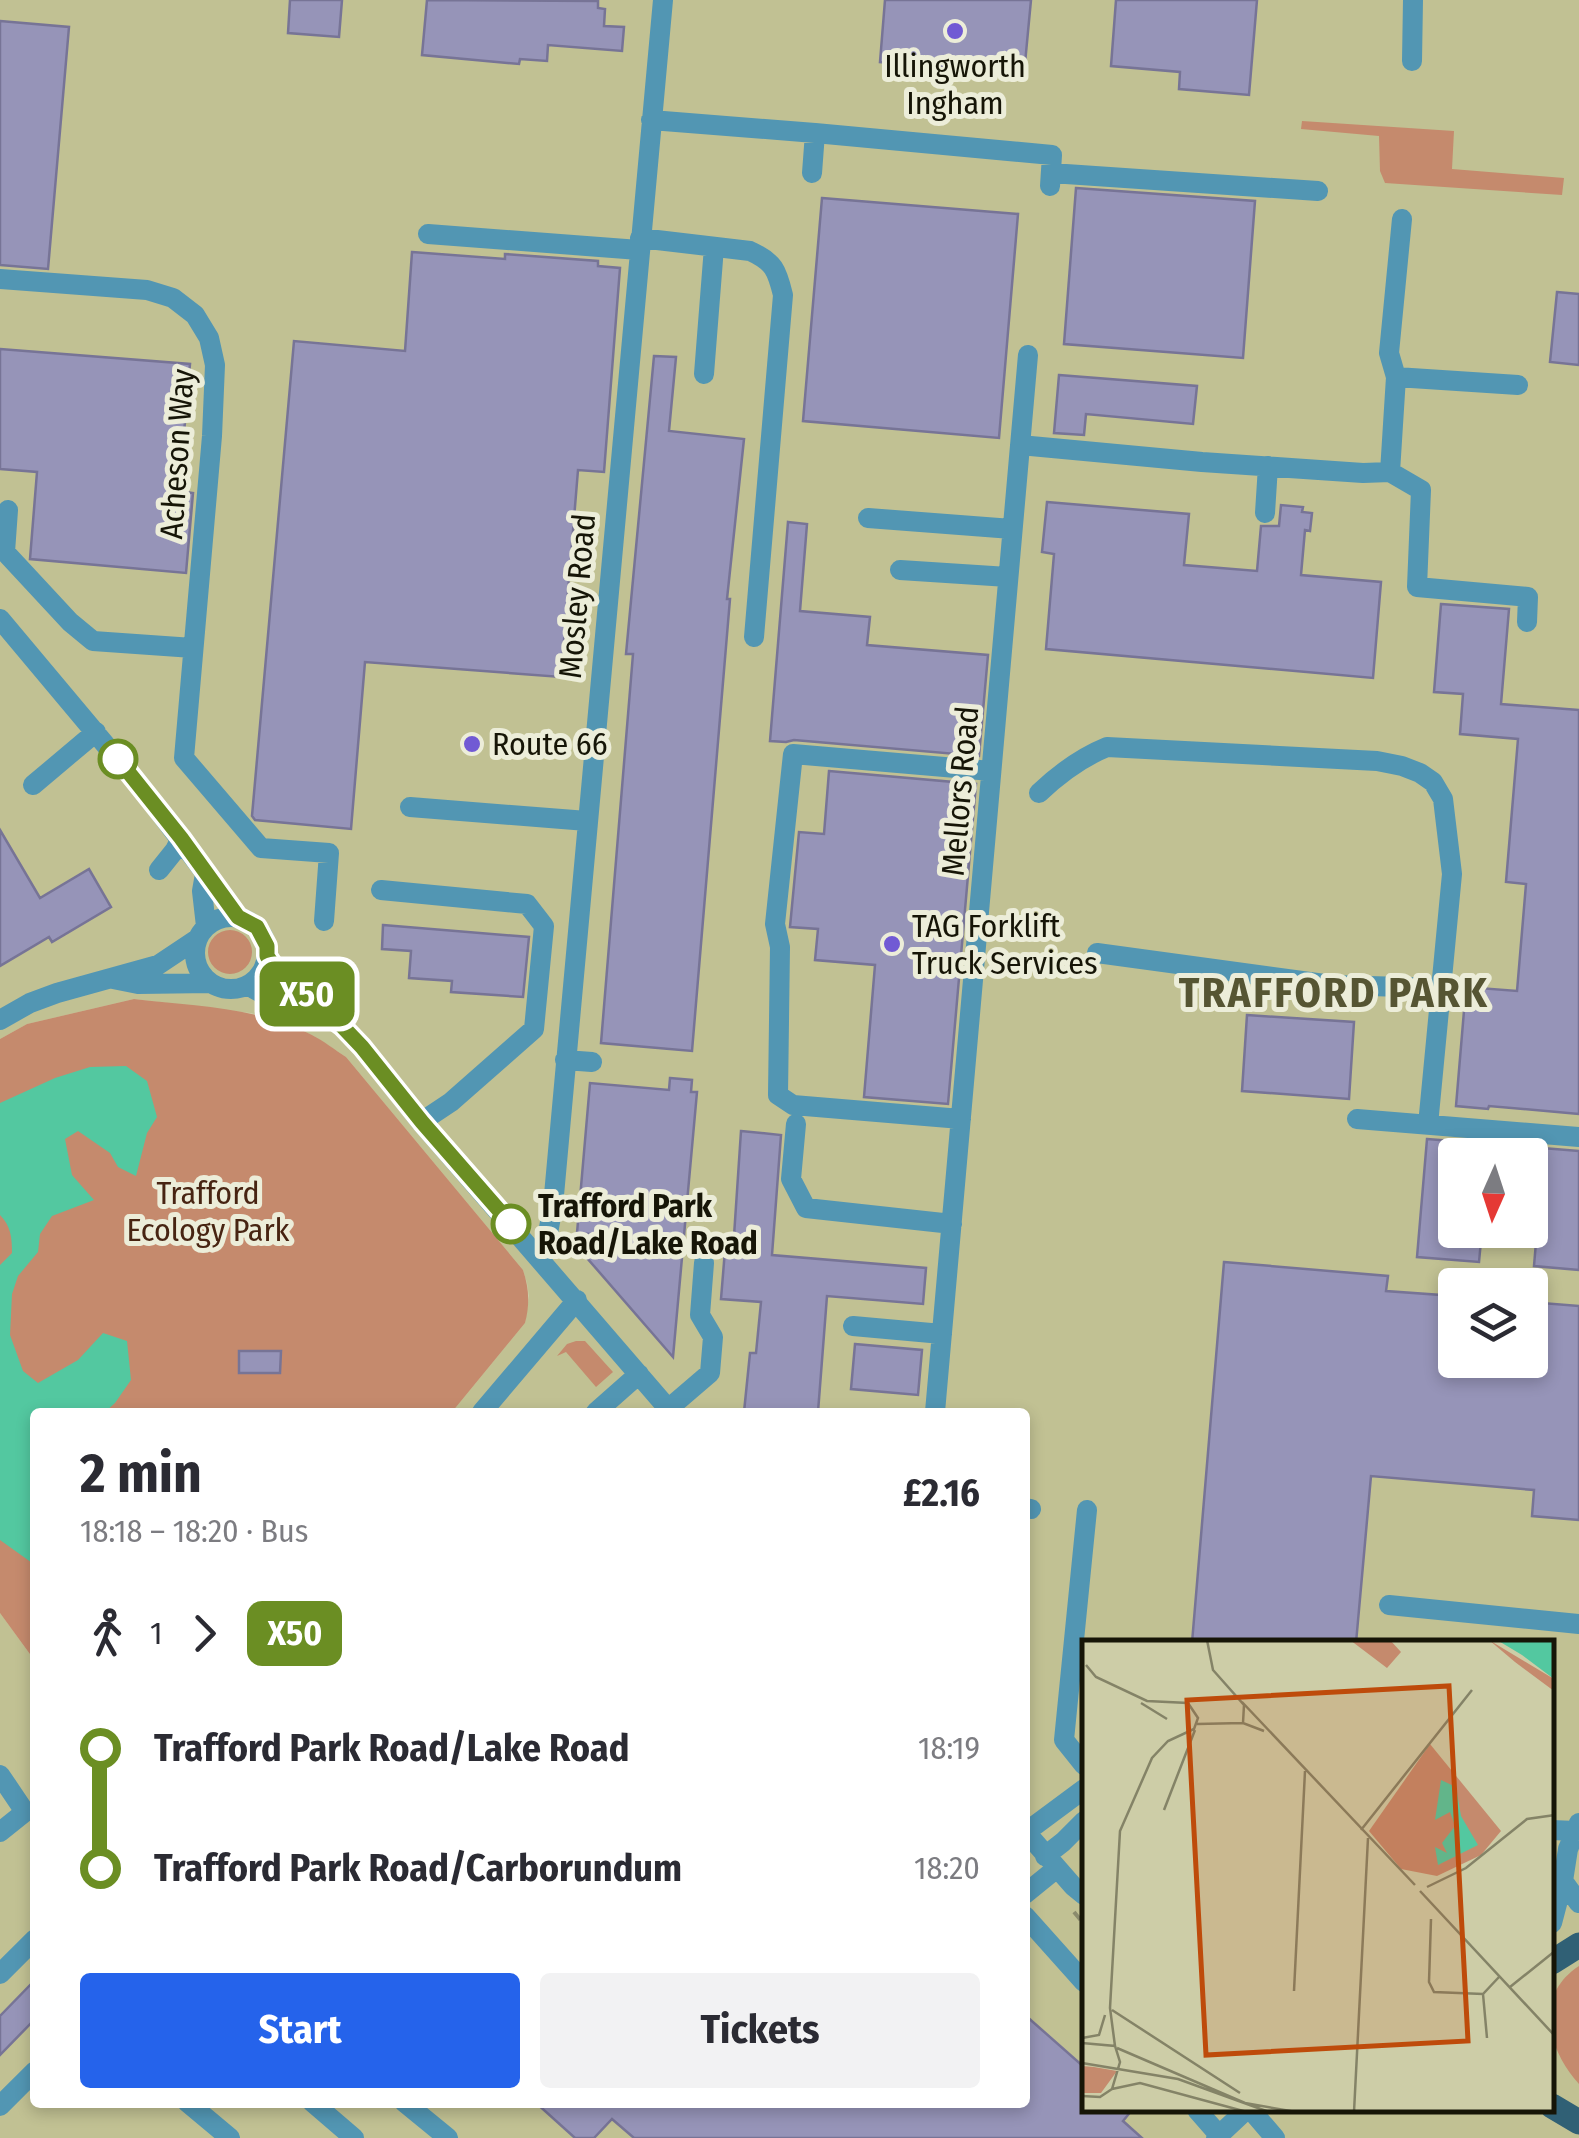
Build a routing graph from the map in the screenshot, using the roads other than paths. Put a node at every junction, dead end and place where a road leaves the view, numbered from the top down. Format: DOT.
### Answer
graph roads {
  1 [pos="663,0"];
  2 [pos="1413,0"];
  3 [pos="1412,60"];
  4 [pos="651,120"];
  5 [pos="816,134"];
  6 [pos="812,173"];
  7 [pos="1318,192"];
  8 [pos="1402,219"];
  9 [pos="428,234"];
  10 [pos="639,244"];
  11 [pos="714,248"];
  12 [pos="0,279"];
  13 [pos="1028,354"];
  14 [pos="704,374"];
  15 [pos="1396,377"];
  16 [pos="1518,385"];
  17 [pos="1020,445"];
  18 [pos="1268,466"];
  19 [pos="1390,472"];
  20 [pos="8,510"];
  21 [pos="1265,513"];
  22 [pos="868,518"];
  23 [pos="1012,529"];
  24 [pos="900,570"];
  25 [pos="1008,577"];
  26 [pos="0,618"];
  27 [pos="1526,622"];
  28 [pos="754,637"];
  29 [pos="193,648"];
  30 [pos="96,732"];
  31 [pos="992,771"];
  32 [pos="33,785"];
  33 [pos="1039,793"];
  34 [pos="410,807"];
  35 [pos="587,821"];
  36 [pos="181,838"];
  37 [pos="159,870"];
  38 [pos="205,874"];
  39 [pos="382,890"];
  40 [pos="238,917"];
  41 [pos="324,922"];
  42 [pos="201,932"];
  43 [pos="1097,953"];
  44 [pos="267,956"];
  45 [pos="113,979"];
  46 [pos="211,984"];
  47 [pos="248,985"];
  48 [pos="1441,988"];
  49 [pos="318,1008"];
  50 [pos="0,1020"];
  51 [pos="565,1060"];
  52 [pos="592,1062"];
  53 [pos="1356,1118"];
  54 [pos="961,1119"];
  55 [pos="422,1122"];
  56 [pos="796,1124"];
  57 [pos="1428,1124"];
  58 [pos="1579,1138"];
  59 [pos="952,1224"];
  60 [pos="537,1253"];
  61 [pos="704,1263"];
  62 [pos="576,1300"];
  63 [pos="852,1326"];
  64 [pos="942,1334"];
  65 [pos="638,1374"];
  66 [pos="485,1408"];
  67 [pos="600,1408"];
  68 [pos="667,1408"];
  69 [pos="673,1408"];
  70 [pos="934,1408"];
  71 [pos="1087,1510"];
  72 [pos="1389,1605"];
  73 [pos="1579,1624"];
  74 [pos="1082,1762"];
  75 [pos="0,1774"];
  76 [pos="1082,1791"];
  77 [pos="1082,1823"];
  78 [pos="1577,1827"];
  79 [pos="1030,1829"];
  80 [pos="0,1832"];
  81 [pos="1030,1837"];
  82 [pos="1051,1862"];
  83 [pos="1563,1881"];
  84 [pos="1030,1888"];
  85 [pos="1082,1894"];
  86 [pos="1579,1903"];
  87 [pos="1554,1915"];
  88 [pos="1030,1922"];
  89 [pos="30,1944"];
  90 [pos="1579,1945"];
  91 [pos="1554,1961"];
  92 [pos="0,1974"];
  93 [pos="1082,1980"];
  94 [pos="30,2076"];
  95 [pos="0,2106"];
  96 [pos="1554,2107"];
  97 [pos="194,2108"];
  98 [pos="319,2108"];
  99 [pos="411,2108"];
  100 [pos="1199,2113"];
  101 [pos="1245,2113"];
  102 [pos="1252,2113"];
  103 [pos="1579,2122"];
  104 [pos="1217,2137"];
  105 [pos="230,2138"];
  106 [pos="354,2138"];
  107 [pos="448,2138"];
  108 [pos="1275,2138"];
  1 -- 4 [label="street, Mosley Road"];
  2 -- 3 [label="street"];
  4 -- 5 [label="street"];
  4 -- 10 [label="street, Mosley Road"];
  5 -- 6 [label="street"];
  5 -- 7 [label="street"];
  8 -- 15 [label="street"];
  9 -- 10 [label="street"];
  10 -- 11 [label="street"];
  10 -- 35 [label="street, Mosley Road"];
  11 -- 14 [label="street"];
  11 -- 28 [label="street"];
  12 -- 29 [label="street, Acheson Way"];
  13 -- 17 [label="street, Mellors Road"];
  15 -- 16 [label="street"];
  15 -- 19 [label="street"];
  17 -- 18 [label="street"];
  17 -- 23 [label="street, Mellors Road"];
  18 -- 19 [label="street"];
  18 -- 21 [label="street"];
  19 -- 27 [label="street"];
  20 -- 29 [label="street"];
  22 -- 23 [label="street"];
  23 -- 25 [label="street, Mellors Road"];
  24 -- 25 [label="street"];
  25 -- 31 [label="street, Mellors Road"];
  26 -- 30 [label="street"];
  29 -- 41 [label="street, Acheson Way"];
  30 -- 32 [label="street"];
  30 -- 36 [label="street"];
  31 -- 54 [label="street, Mellors Road"];
  31 -- 54 [label="street"];
  33 -- 48 [label="street"];
  34 -- 35 [label="street"];
  35 -- 51 [label="street, Mosley Road"];
  36 -- 37 [label="street"];
  36 -- 38 [label="street"];
  38 -- 40 [label="street"];
  38 -- 42 [label="street"];
  39 -- 55 [label="street"];
  40 -- 42 [label="street"];
  40 -- 44 [label="street"];
  42 -- 45 [label="street"];
  42 -- 46 [label="street"];
  43 -- 48 [label="street"];
  44 -- 47 [label="street"];
  44 -- 49 [label="street"];
  45 -- 46 [label="street"];
  45 -- 50 [label="street"];
  46 -- 47 [label="street"];
  47 -- 49 [label="street"];
  48 -- 57 [label="street"];
  49 -- 55 [label="street"];
  51 -- 52 [label="street"];
  51 -- 60 [label="street, Mosley Road"];
  53 -- 57 [label="street"];
  54 -- 59 [label="street, Mellors Road"];
  55 -- 60 [label="street"];
  56 -- 59 [label="street"];
  57 -- 58 [label="street"];
  59 -- 64 [label="street, Mellors Road"];
  60 -- 62 [label="street"];
  61 -- 69 [label="street"];
  62 -- 65 [label="street"];
  62 -- 66 [label="street"];
  63 -- 64 [label="street"];
  64 -- 70 [label="street, Mellors Road"];
  65 -- 67 [label="street"];
  65 -- 68 [label="street"];
  71 -- 74 [label="street"];
  72 -- 73 [label="street"];
  75 -- 80 [label="street"];
  76 -- 79 [label="street"];
  77 -- 82 [label="street"];
  78 -- 83 [label="street"];
  81 -- 82 [label="street"];
  82 -- 84 [label="street"];
  82 -- 85 [label="street"];
  83 -- 86 [label="street"];
  83 -- 87 [label="street"];
  88 -- 93 [label="street"];
  89 -- 92 [label="street"];
  90 -- 91 [label="main road"];
  94 -- 95 [label="street"];
  96 -- 103 [label="main road"];
  97 -- 105 [label="street"];
  98 -- 106 [label="street"];
  99 -- 107 [label="street"];
  100 -- 104 [label="street"];
  101 -- 104 [label="street"];
  102 -- 108 [label="street"];
}
